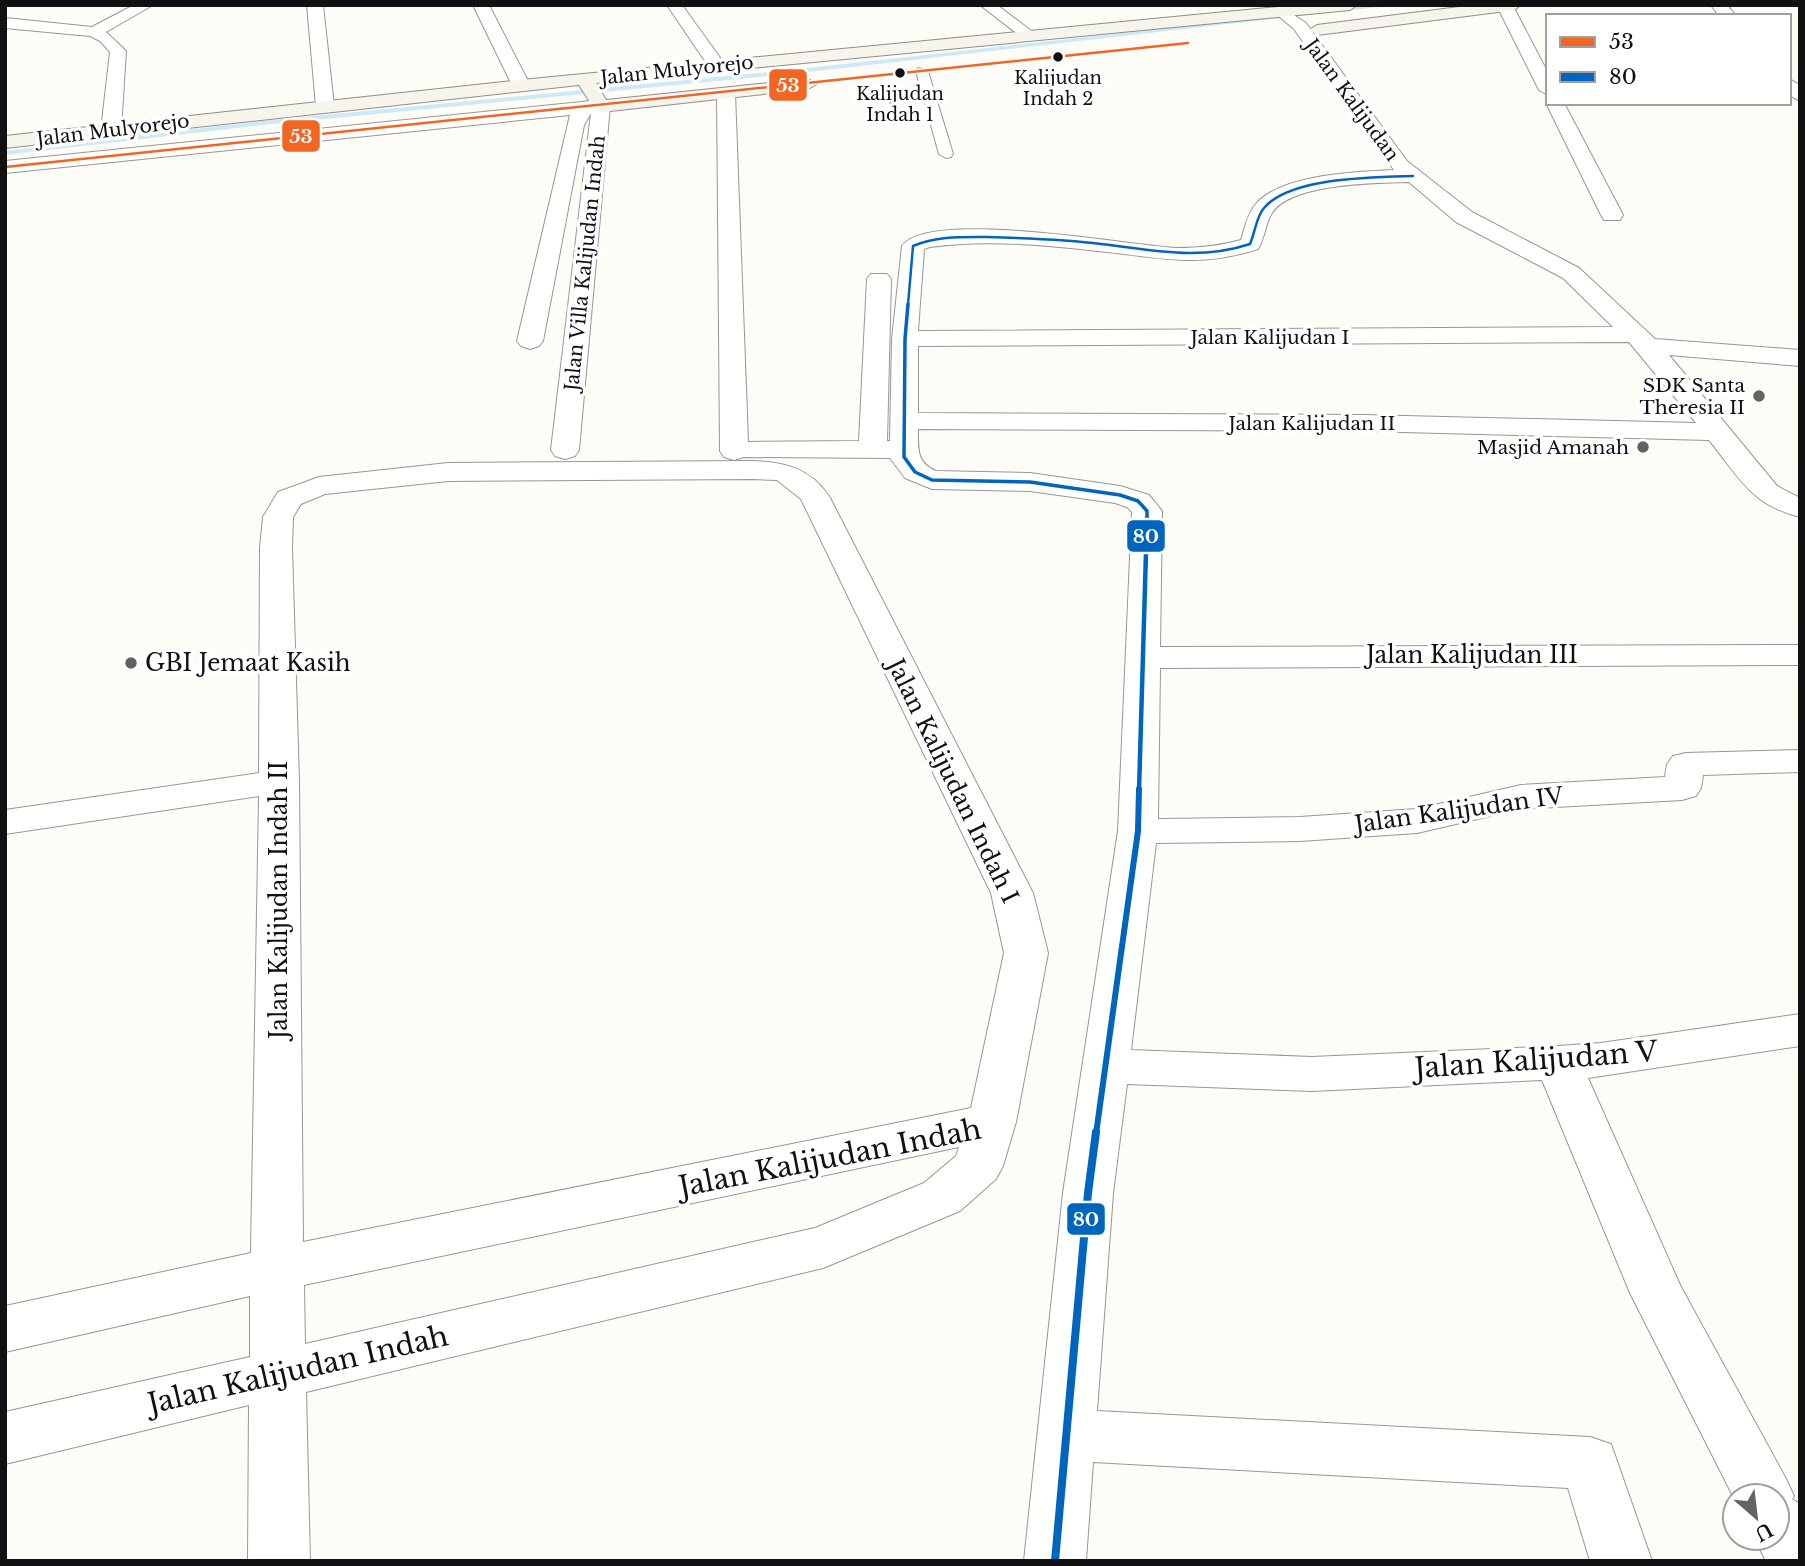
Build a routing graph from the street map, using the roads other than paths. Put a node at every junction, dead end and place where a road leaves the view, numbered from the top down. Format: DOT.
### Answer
graph roads {
  1 [pos="146,5"];
  2 [pos="315,5"];
  3 [pos="481,5"];
  4 [pos="674,5"];
  5 [pos="987,5"];
  6 [pos="1350,5"];
  7 [pos="1509,6"];
  8 [pos="1285,13"];
  9 [pos="5,23"];
  10 [pos="1301,29"];
  11 [pos="94,32"];
  12 [pos="1275,34"];
  13 [pos="1030,36"];
  14 [pos="1209,41"];
  15 [pos="717,66"];
  16 [pos="922,71"];
  17 [pos="521,85"];
  18 [pos="1546,86"];
  19 [pos="726,93"];
  20 [pos="591,96"];
  21 [pos="1556,105"];
  22 [pos="325,106"];
  23 [pos="112,126"];
  24 [pos="5,142"];
  25 [pos="946,154"];
  26 [pos="5,167"];
  27 [pos="1413,176"];
  28 [pos="1612,215"];
  29 [pos="879,279"];
  30 [pos="905,339"];
  31 [pos="1641,340"];
  32 [pos="530,341"];
  33 [pos="1800,358"];
  34 [pos="1717,432"];
  35 [pos="905,435"];
  36 [pos="873,450"];
  37 [pos="734,451"];
  38 [pos="562,461"];
  39 [pos="1800,508"];
  40 [pos="1800,655"];
  41 [pos="1144,658"];
  42 [pos="1800,761"];
  43 [pos="280,781"];
  44 [pos="5,822"];
  45 [pos="1138,831"];
  46 [pos="1800,1030"];
  47 [pos="1558,1063"];
  48 [pos="1105,1066"];
  49 [pos="992,1122"];
  50 [pos="277,1269"];
  51 [pos="5,1329"];
  52 [pos="276,1375"];
  53 [pos="1066,1435"];
  54 [pos="5,1438"];
  55 [pos="1757,1482"];
  56 [pos="279,1561"];
  57 [pos="1055,1561"];
  58 [pos="1621,1561"];
  1 -- 11 [label="street"];
  2 -- 22 [label="street"];
  3 -- 17 [label="street"];
  4 -- 15 [label="street"];
  5 -- 13 [label="street"];
  6 -- 8 [label="main road, Jalan Mulyorejo"];
  7 -- 10 [label="main road"];
  7 -- 18 [label="street"];
  8 -- 10 [label="street, Jalan Kalijudan"];
  8 -- 13 [label="main road, Jalan Mulyorejo"];
  9 -- 11 [label="street"];
  10 -- 12 [label="main road"];
  10 -- 27 [label="street, Jalan Kalijudan"];
  11 -- 23 [label="street"];
  13 -- 15 [label="main road, Jalan Mulyorejo"];
  14 -- 16 [label="main road"];
  15 -- 20 [label="main road, Jalan Mulyorejo"];
  16 -- 19 [label="main road"];
  16 -- 25 [label="lane"];
  17 -- 20 [label="main road, Jalan Mulyorejo"];
  17 -- 22 [label="main road, Jalan Mulyorejo"];
  19 -- 20 [label="main road"];
  19 -- 37 [label="street"];
  20 -- 26 [label="street"];
  20 -- 32 [label="street, Jalan Villa Kalijudan Indah"];
  20 -- 38 [label="street, Jalan Villa Kalijudan Indah"];
  21 -- 28 [label="street"];
  22 -- 23 [label="main road, Jalan Mulyorejo"];
  23 -- 24 [label="main road, Jalan Mulyorejo"];
  27 -- 30 [label="street"];
  27 -- 31 [label="street, Jalan Kalijudan"];
  29 -- 36 [label="street"];
  30 -- 31 [label="street, Jalan Kalijudan I"];
  30 -- 35 [label="street"];
  31 -- 33 [label="street, Jalan Kalijudan I"];
  31 -- 34 [label="street, Jalan Kalijudan"];
  34 -- 35 [label="street, Jalan Kalijudan II"];
  34 -- 39 [label="street, Jalan Kalijudan"];
  35 -- 36 [label="street, Jalan Kalijudan II"];
  35 -- 41 [label="street"];
  36 -- 37 [label="street, Jalan Kalijudan II"];
  37 -- 38 [label="street, Jalan Kalijudan II"];
  38 -- 43 [label="street, Jalan Kalijudan Indah II"];
  38 -- 49 [label="street, Jalan Kalijudan Indah I"];
  40 -- 41 [label="street, Jalan Kalijudan III"];
  41 -- 45 [label="street"];
  42 -- 45 [label="street, Jalan Kalijudan IV"];
  43 -- 44 [label="street"];
  43 -- 50 [label="street, Jalan Kalijudan Indah II"];
  45 -- 48 [label="street"];
  46 -- 47 [label="street, Jalan Kalijudan V"];
  47 -- 48 [label="street, Jalan Kalijudan V"];
  47 -- 55 [label="street"];
  48 -- 53 [label="street"];
  49 -- 50 [label="street, Jalan Kalijudan Indah"];
  49 -- 52 [label="street, Jalan Kalijudan Indah"];
  50 -- 51 [label="street, Jalan Kalijudan Indah"];
  50 -- 52 [label="street, Jalan Kalijudan Indah II"];
  52 -- 54 [label="street, Jalan Kalijudan Indah"];
  52 -- 56 [label="street, Jalan Kalijudan Indah II"];
  53 -- 57 [label="street"];
  53 -- 58 [label="street"];
}
